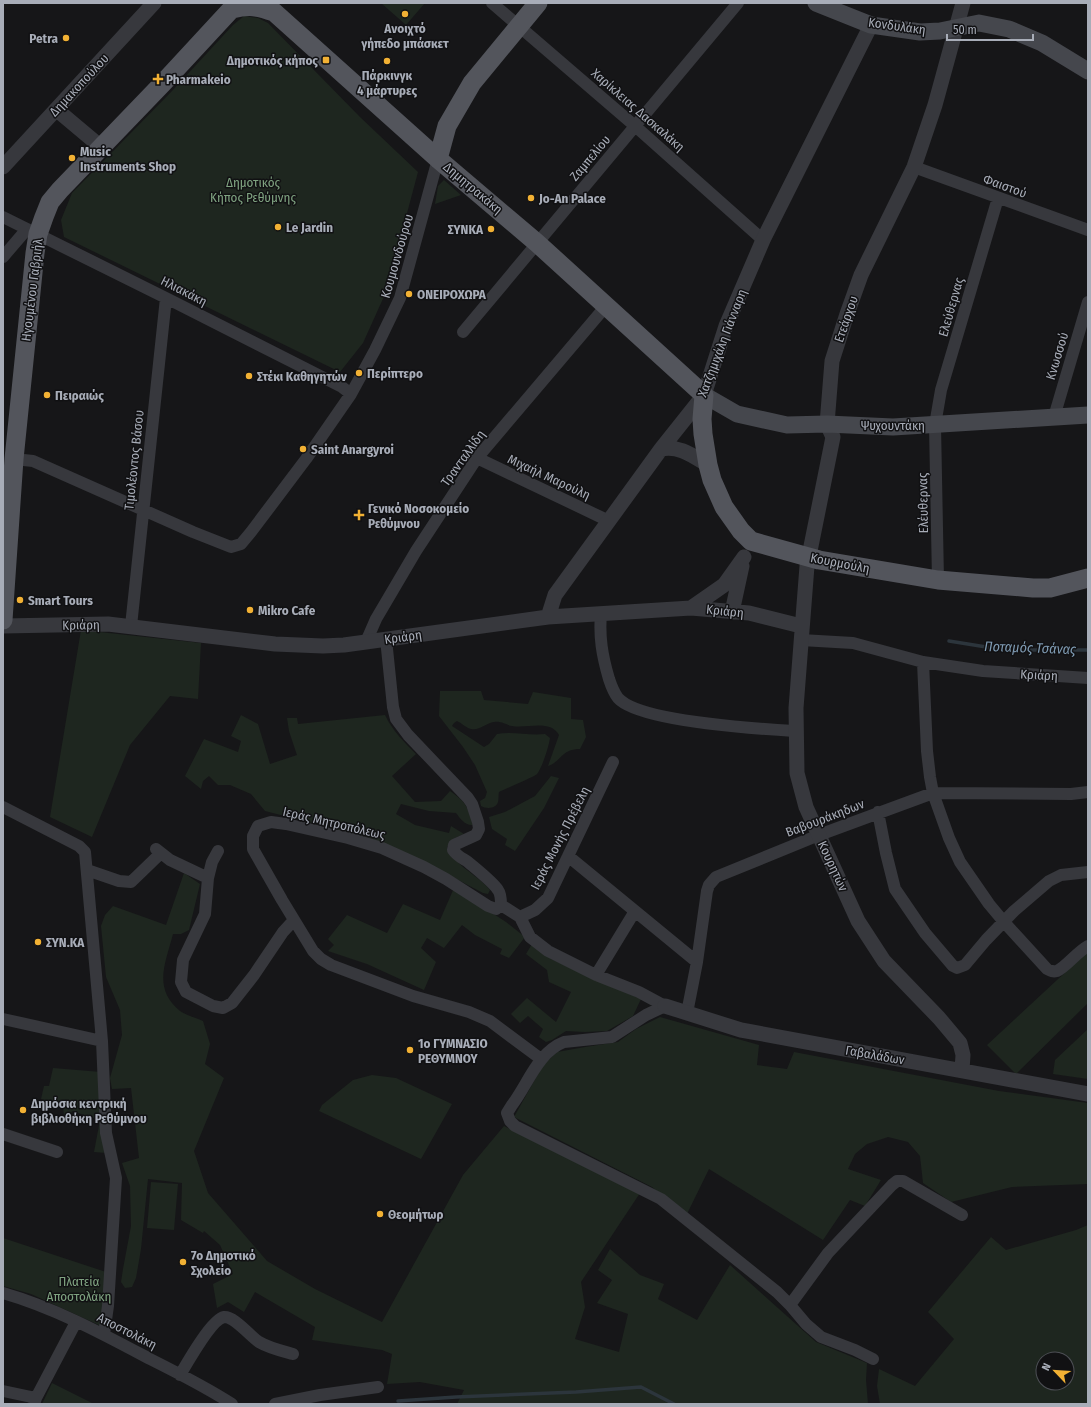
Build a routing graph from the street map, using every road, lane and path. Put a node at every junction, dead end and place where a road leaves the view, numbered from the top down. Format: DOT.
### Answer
graph roads {
  1 [pos="154,3"];
  2 [pos="492,3"];
  3 [pos="538,3"];
  4 [pos="738,3"];
  5 [pos="816,3"];
  6 [pos="963,3"];
  7 [pos="234,6"];
  8 [pos="272,7"];
  9 [pos="871,25"];
  10 [pos="520,26"];
  11 [pos="956,27"];
  12 [pos="1088,71"];
  13 [pos="57,110"];
  14 [pos="635,126"];
  15 [pos="101,147"];
  16 [pos="438,160"];
  17 [pos="3,167"];
  18 [pos="914,167"];
  19 [pos="998,198"];
  20 [pos="3,217"];
  21 [pos="1088,230"];
  22 [pos="33,232"];
  23 [pos="763,240"];
  24 [pos="537,243"];
  25 [pos="3,257"];
  26 [pos="166,298"];
  27 [pos="1088,302"];
  28 [pos="606,306"];
  29 [pos="463,332"];
  30 [pos="350,394"];
  31 [pos="704,395"];
  32 [pos="1088,414"];
  33 [pos="1054,417"];
  34 [pos="827,424"];
  35 [pos="935,425"];
  36 [pos="661,449"];
  37 [pos="477,458"];
  38 [pos="14,459"];
  39 [pos="708,465"];
  40 [pos="142,510"];
  41 [pos="610,521"];
  42 [pos="6,548"];
  43 [pos="748,549"];
  44 [pos="808,557"];
  45 [pos="1088,578"];
  46 [pos="938,580"];
  47 [pos="691,608"];
  48 [pos="732,612"];
  49 [pos="601,613"];
  50 [pos="548,617"];
  51 [pos="3,620"];
  52 [pos="3,626"];
  53 [pos="130,626"];
  54 [pos="801,633"];
  55 [pos="386,639"];
  56 [pos="366,642"];
  57 [pos="923,662"];
  58 [pos="1088,678"];
  59 [pos="796,731"];
  60 [pos="613,762"];
  61 [pos="1088,792"];
  62 [pos="933,793"];
  63 [pos="3,807"];
  64 [pos="878,812"];
  65 [pos="819,835"];
  66 [pos="218,851"];
  67 [pos="568,856"];
  68 [pos="86,870"];
  69 [pos="1088,872"];
  70 [pos="208,878"];
  71 [pos="501,906"];
  72 [pos="635,912"];
  73 [pos="520,917"];
  74 [pos="294,920"];
  75 [pos="1004,922"];
  76 [pos="1088,946"];
  77 [pos="697,962"];
  78 [pos="596,975"];
  79 [pos="665,1006"];
  80 [pos="687,1013"];
  81 [pos="3,1019"];
  82 [pos="102,1041"];
  83 [pos="541,1060"];
  84 [pos="962,1070"];
  85 [pos="1088,1094"];
  86 [pos="3,1134"];
  87 [pos="57,1152"];
  88 [pos="962,1215"];
  89 [pos="3,1293"];
  90 [pos="790,1305"];
  91 [pos="76,1322"];
  92 [pos="104,1334"];
  93 [pos="293,1354"];
  94 [pos="873,1359"];
  95 [pos="180,1374"];
  96 [pos="378,1387"];
  97 [pos="3,1391"];
  98 [pos="35,1401"];
  99 [pos="232,1404"];
  100 [pos="275,1404"];
  1 -- 13 [label="street, Δημακοπούλου"];
  2 -- 10 [label="street, Χαρίκλειας Δασκαλάκη"];
  3 -- 10 [label="main road"];
  4 -- 14 [label="street, Ζαμπελίου"];
  5 -- 9 [label="main road, Κονδυλάκη"];
  6 -- 11 [label="street, Ετεάρχου"];
  7 -- 8 [label="main road, Δημητρακάκη"];
  7 -- 15 [label="main road, Ηγουμένου Γαβριήλ"];
  8 -- 16 [label="main road, Δημητρακάκη"];
  9 -- 11 [label="main road, Κονδυλάκη"];
  9 -- 23 [label="street, Χατζημιχάλη Γιάνναρη"];
  10 -- 14 [label="street, Χαρίκλειας Δασκαλάκη"];
  10 -- 16 [label="main road"];
  11 -- 12 [label="main road, Κονδυλάκη"];
  11 -- 18 [label="street, Ετεάρχου"];
  13 -- 15 [label="street"];
  13 -- 17 [label="street, Δημακοπούλου"];
  14 -- 23 [label="street, Χαρίκλειας Δασκαλάκη"];
  14 -- 24 [label="street, Ζαμπελίου"];
  15 -- 22 [label="main road, Ηγουμένου Γαβριήλ"];
  16 -- 24 [label="main road, Δημητρακάκη"];
  16 -- 30 [label="street, Κουμουνδούρου"];
  18 -- 19 [label="street, Φαιστού"];
  18 -- 34 [label="street, Ετεάρχου"];
  19 -- 21 [label="street, Φαιστού"];
  19 -- 35 [label="street, Ελεύθερνας"];
  20 -- 22 [label="street, Ηλιακάκη"];
  22 -- 25 [label="street"];
  22 -- 26 [label="street, Ηλιακάκη"];
  22 -- 38 [label="main road, Ηγουμένου Γαβριήλ"];
  23 -- 31 [label="street, Χατζημιχάλη Γιάνναρη"];
  24 -- 28 [label="main road, Δημητρακάκη"];
  24 -- 29 [label="street, Ζαμπελίου"];
  26 -- 30 [label="street, Ηλιακάκη"];
  26 -- 40 [label="street, Τιμολέοντος Βάσου"];
  27 -- 33 [label="street, Κνωσσού"];
  28 -- 31 [label="main road, Δημητρακάκη"];
  28 -- 37 [label="street, Τρανταλλίδη"];
  30 -- 40 [label="street, Κουμουνδούρου"];
  31 -- 34 [label="main road, Ψυχουντάκη"];
  31 -- 36 [label="street, Χατζημιχάλη Γιάνναρη"];
  31 -- 39 [label="main road"];
  32 -- 33 [label="main road, Ψυχουντάκη"];
  33 -- 35 [label="main road, Ψυχουντάκη"];
  34 -- 35 [label="main road, Ψυχουντάκη"];
  34 -- 44 [label="street, Ετεάρχου"];
  35 -- 46 [label="street, Ελέυθερνας"];
  36 -- 39 [label="street"];
  36 -- 41 [label="street, Χατζημιχάλη Γιάνναρη"];
  37 -- 41 [label="street, Μιχαήλ Μαρούλη"];
  37 -- 56 [label="street, Τρανταλλίδη"];
  38 -- 40 [label="street"];
  38 -- 42 [label="main road, Ηγουμένου Γαβριήλ"];
  39 -- 43 [label="main road"];
  40 -- 53 [label="street, Τιμολέοντος Βάσου"];
  41 -- 50 [label="street, Χατζημιχάλη Γιάνναρη"];
  42 -- 51 [label="main road, Ηγουμένου Γαβριήλ"];
  43 -- 44 [label="main road, Κουρμούλη"];
  43 -- 47 [label="street"];
  43 -- 48 [label="street"];
  44 -- 46 [label="main road, Κουρμούλη"];
  44 -- 54 [label="street, Ετεάρχου"];
  45 -- 46 [label="main road, Κουρμούλη"];
  47 -- 48 [label="street, Κριάρη"];
  47 -- 49 [label="street, Κριάρη"];
  48 -- 54 [label="street, Κριάρη"];
  49 -- 50 [label="street, Κριάρη"];
  49 -- 59 [label="street"];
  50 -- 55 [label="street, Κριάρη"];
  52 -- 53 [label="street, Κριάρη"];
  53 -- 56 [label="street, Κριάρη"];
  54 -- 57 [label="street, Κριάρη"];
  54 -- 59 [label="street, Κουρητών"];
  55 -- 56 [label="street, Κριάρη"];
  55 -- 71 [label="street"];
  57 -- 58 [label="street, Κριάρη"];
  57 -- 62 [label="street"];
  59 -- 65 [label="street, Κουρητών"];
  60 -- 67 [label="street, Ιεράς Μονής Πρέβελη"];
  61 -- 62 [label="street, Βαβουράκηδων"];
  62 -- 64 [label="street, Βαβουράκηδων"];
  62 -- 75 [label="street"];
  63 -- 68 [label="street"];
  64 -- 65 [label="street, Βαβουράκηδων"];
  64 -- 75 [label="street"];
  65 -- 77 [label="street, Βαβουράκηδων"];
  65 -- 84 [label="street, Κουρητών"];
  66 -- 70 [label="street"];
  67 -- 72 [label="street"];
  67 -- 73 [label="street, Ιεράς Μονής Πρέβελη"];
  68 -- 70 [label="street"];
  68 -- 82 [label="street"];
  69 -- 75 [label="street"];
  70 -- 74 [label="street"];
  71 -- 73 [label="street"];
  71 -- 74 [label="street, Ιεράς Μητροπόλεως"];
  72 -- 77 [label="street"];
  72 -- 78 [label="street"];
  73 -- 78 [label="street"];
  74 -- 83 [label="street, Ιεράς Μητροπόλεως"];
  75 -- 76 [label="street"];
  77 -- 80 [label="street, Βαβουράκηδων"];
  78 -- 79 [label="street"];
  79 -- 80 [label="street, Γαβαλάδων"];
  79 -- 83 [label="street"];
  80 -- 84 [label="street, Γαβαλάδων"];
  81 -- 82 [label="street"];
  82 -- 92 [label="street"];
  83 -- 90 [label="street"];
  84 -- 85 [label="street, Γαβαλάδων"];
  86 -- 87 [label="street"];
  88 -- 90 [label="street"];
  89 -- 91 [label="street, Αποστολάκη"];
  90 -- 94 [label="street"];
  91 -- 92 [label="street, Αποστολάκη"];
  91 -- 98 [label="street"];
  92 -- 95 [label="street, Αποστολάκη"];
  93 -- 95 [label="street"];
  95 -- 99 [label="street, Αποστολάκη"];
  96 -- 100 [label="street"];
  97 -- 98 [label="street"];
}
